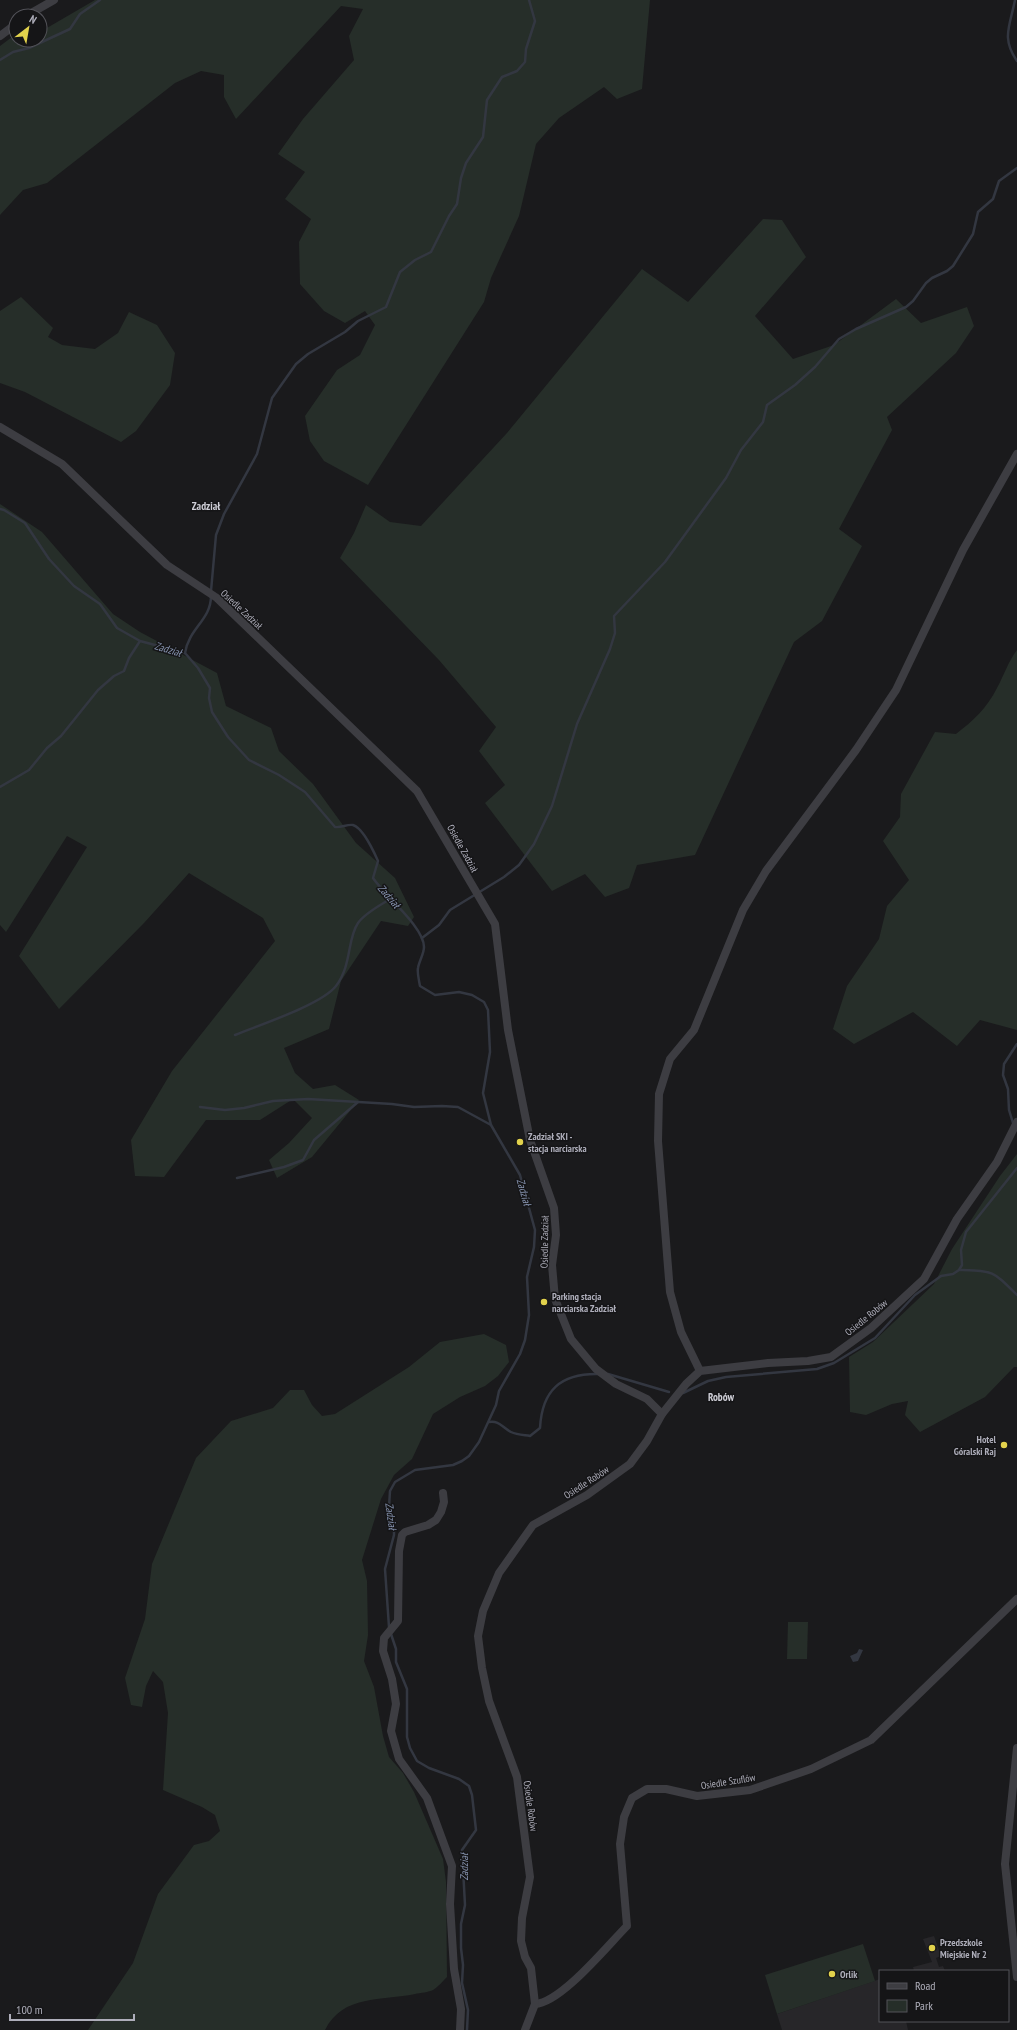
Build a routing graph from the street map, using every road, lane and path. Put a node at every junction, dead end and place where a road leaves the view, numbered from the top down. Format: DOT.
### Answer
graph roads {
  1 [pos="54,0"];
  2 [pos="40,8"];
  3 [pos="0,427"];
  4 [pos="1017,454"];
  5 [pos="1017,1122"];
  6 [pos="700,1371"];
  7 [pos="662,1414"];
  8 [pos="443,1493"];
  9 [pos="1017,1599"];
  10 [pos="1017,1748"];
  11 [pos="1015,1954"];
  12 [pos="1017,1977"];
  13 [pos="535,2004"];
  14 [pos="460,2030"];
  15 [pos="525,2030"];
  1 -- 2 [label="street"];
  3 -- 7 [label="street, Osiedle Zadział"];
  4 -- 6 [label="street"];
  5 -- 6 [label="street, Osiedle Robów"];
  6 -- 7 [label="street, Osiedle Robów"];
  7 -- 13 [label="street, Osiedle Robów"];
  8 -- 14 [label="street"];
  9 -- 13 [label="street, Osiedle Szuflów"];
  10 -- 11 [label="street"];
  11 -- 12 [label="street"];
  13 -- 15 [label="street, Osiedle Robów"];
}
